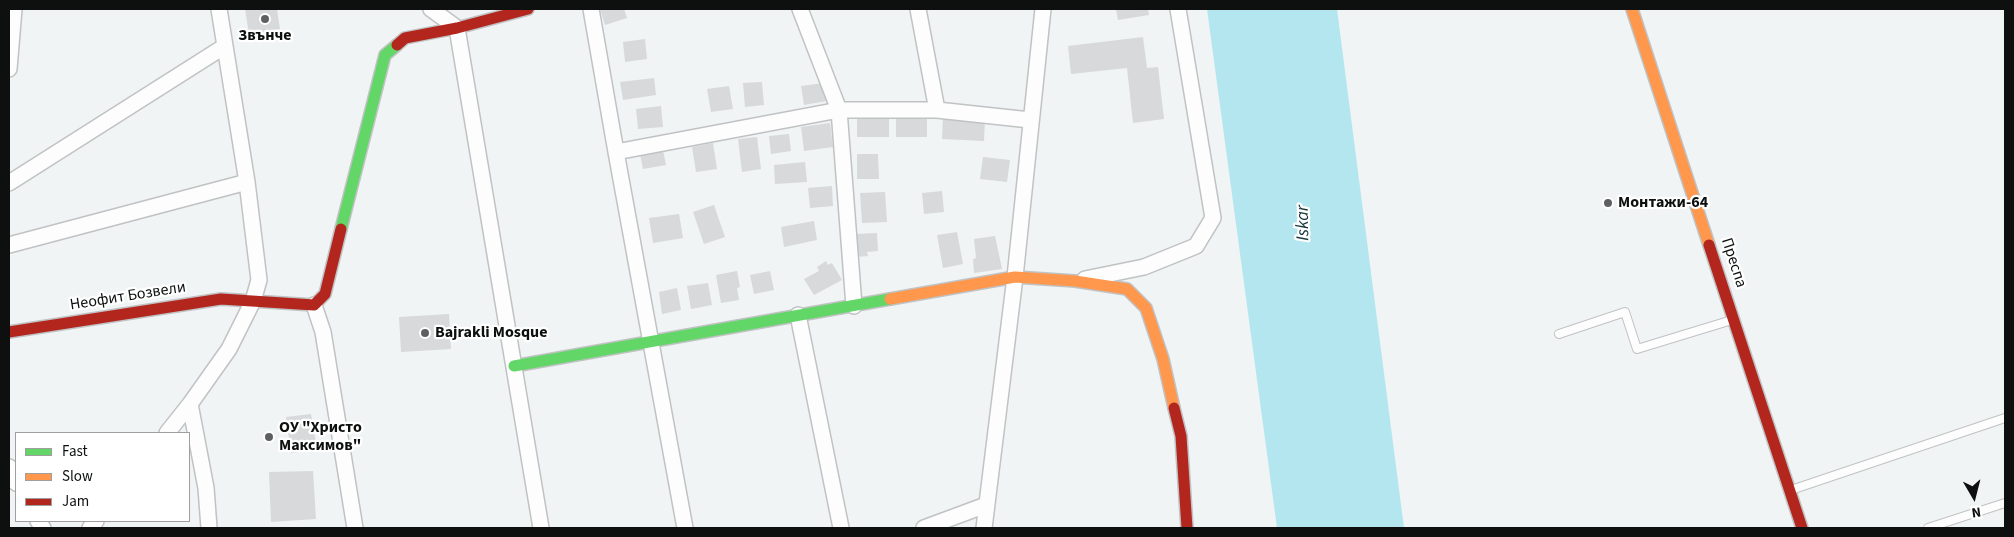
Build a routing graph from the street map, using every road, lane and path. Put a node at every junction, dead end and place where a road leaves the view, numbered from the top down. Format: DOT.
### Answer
graph roads {
  1 [pos="14,9"];
  2 [pos="219,9"];
  3 [pos="528,9"];
  4 [pos="591,9"];
  5 [pos="800,9"];
  6 [pos="918,9"];
  7 [pos="1044,9"];
  8 [pos="1178,9"];
  9 [pos="1632,9"];
  10 [pos="433,10"];
  11 [pos="457,28"];
  12 [pos="225,46"];
  13 [pos="9,69"];
  14 [pos="839,110"];
  15 [pos="937,110"];
  16 [pos="1030,120"];
  17 [pos="616,152"];
  18 [pos="247,182"];
  19 [pos="9,183"];
  20 [pos="9,245"];
  21 [pos="1015,277"];
  22 [pos="1075,281"];
  23 [pos="253,301"];
  24 [pos="314,305"];
  25 [pos="854,306"];
  26 [pos="798,316"];
  27 [pos="1734,319"];
  28 [pos="9,332"];
  29 [pos="1559,334"];
  30 [pos="650,342"];
  31 [pos="514,366"];
  32 [pos="190,404"];
  33 [pos="2005,418"];
  34 [pos="168,432"];
  35 [pos="9,467"];
  36 [pos="15,481"];
  37 [pos="1790,490"];
  38 [pos="2005,503"];
  39 [pos="986,506"];
  40 [pos="209,528"];
  41 [pos="355,528"];
  42 [pos="541,528"];
  43 [pos="685,528"];
  44 [pos="841,528"];
  45 [pos="924,528"];
  46 [pos="984,528"];
  47 [pos="1187,528"];
  48 [pos="1802,528"];
  49 [pos="1928,528"];
  1 -- 13 [label="street"];
  2 -- 12 [label="street"];
  3 -- 11 [label="street"];
  4 -- 17 [label="street"];
  5 -- 14 [label="street"];
  6 -- 15 [label="street"];
  7 -- 16 [label="street"];
  8 -- 22 [label="street"];
  9 -- 27 [label="street, Преспа"];
  10 -- 11 [label="street"];
  11 -- 24 [label="street"];
  11 -- 31 [label="street"];
  12 -- 18 [label="street"];
  12 -- 19 [label="street"];
  14 -- 15 [label="street"];
  14 -- 17 [label="street"];
  14 -- 25 [label="street"];
  15 -- 16 [label="street"];
  16 -- 21 [label="street"];
  17 -- 30 [label="street"];
  18 -- 20 [label="street"];
  18 -- 23 [label="street"];
  21 -- 22 [label="street"];
  21 -- 25 [label="street"];
  21 -- 39 [label="street"];
  22 -- 47 [label="street"];
  23 -- 24 [label="street, Неофит Бозвели"];
  23 -- 28 [label="street, Неофит Бозвели"];
  23 -- 32 [label="street"];
  24 -- 41 [label="street"];
  25 -- 26 [label="street"];
  26 -- 30 [label="street"];
  26 -- 44 [label="street"];
  27 -- 29 [label="lane"];
  27 -- 37 [label="street, Преспа"];
  30 -- 31 [label="street"];
  30 -- 43 [label="street"];
  31 -- 42 [label="street"];
  32 -- 34 [label="street"];
  32 -- 40 [label="street"];
  33 -- 37 [label="lane"];
  35 -- 36 [label="street"];
  37 -- 48 [label="street, Преспа"];
  38 -- 49 [label="lane"];
  39 -- 45 [label="street"];
  39 -- 46 [label="street"];
}
